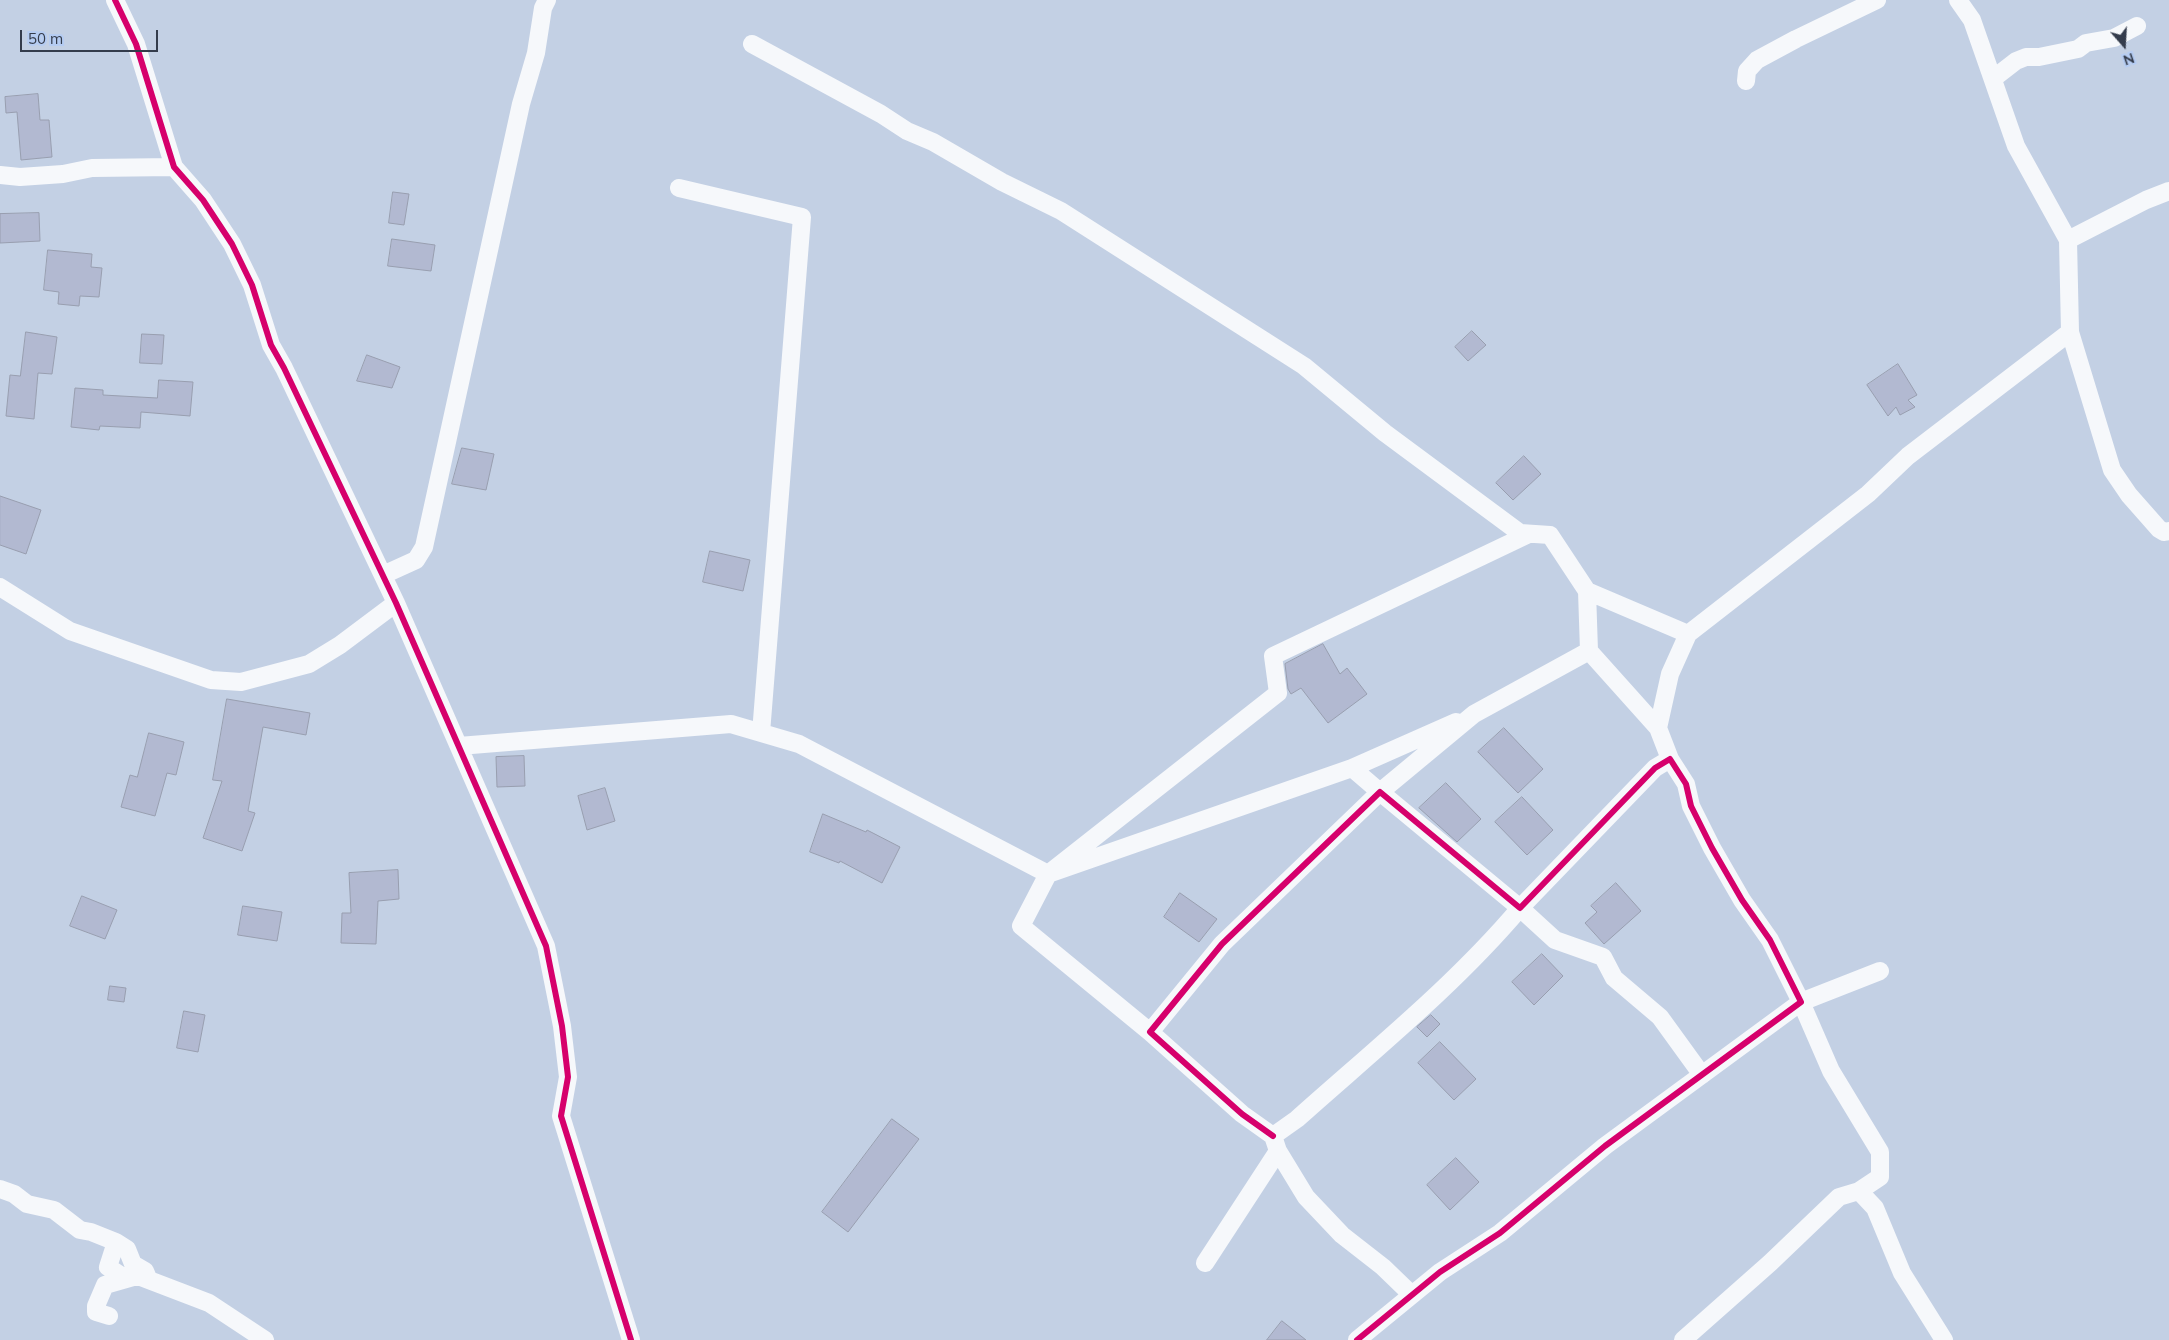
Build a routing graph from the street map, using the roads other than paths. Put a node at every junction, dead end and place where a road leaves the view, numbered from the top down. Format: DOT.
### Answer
graph roads {
  1 [pos="115,0"];
  2 [pos="547,0"];
  3 [pos="1877,0"];
  4 [pos="1958,0"];
  5 [pos="2137,26"];
  6 [pos="752,44"];
  7 [pos="1994,78"];
  8 [pos="1746,82"];
  9 [pos="174,167"];
  10 [pos="0,175"];
  11 [pos="679,188"];
  12 [pos="2169,191"];
  13 [pos="2068,240"];
  14 [pos="2070,332"];
  15 [pos="2169,531"];
  16 [pos="1529,534"];
  17 [pos="383,575"];
  18 [pos="0,587"];
  19 [pos="1587,591"];
  20 [pos="396,603"];
  21 [pos="1688,634"];
  22 [pos="1588,651"];
  23 [pos="1474,714"];
  24 [pos="1658,728"];
  25 [pos="761,733"];
  26 [pos="459,746"];
  27 [pos="1670,759"];
  28 [pos="1352,768"];
  29 [pos="1380,792"];
  30 [pos="1048,874"];
  31 [pos="1520,908"];
  32 [pos="1880,970"];
  33 [pos="1801,1002"];
  34 [pos="1150,1032"];
  35 [pos="1702,1074"];
  36 [pos="1276,1144"];
  37 [pos="0,1189"];
  38 [pos="1859,1191"];
  39 [pos="116,1242"];
  40 [pos="1206,1263"];
  41 [pos="148,1278"];
  42 [pos="126,1279"];
  43 [pos="1412,1295"];
  44 [pos="109,1316"];
  45 [pos="265,1340"];
  46 [pos="631,1340"];
  47 [pos="1357,1340"];
  48 [pos="1683,1340"];
  49 [pos="1944,1340"];
  1 -- 9 [label="street"];
  2 -- 17 [label="street"];
  3 -- 8 [label="street"];
  4 -- 7 [label="street"];
  5 -- 7 [label="street"];
  6 -- 16 [label="street"];
  7 -- 13 [label="street"];
  9 -- 10 [label="street"];
  9 -- 17 [label="street"];
  11 -- 25 [label="street"];
  12 -- 13 [label="street"];
  13 -- 14 [label="street"];
  14 -- 15 [label="street"];
  14 -- 21 [label="street"];
  16 -- 19 [label="street"];
  16 -- 30 [label="street"];
  17 -- 20 [label="street"];
  18 -- 20 [label="street"];
  19 -- 21 [label="street"];
  19 -- 22 [label="street"];
  20 -- 26 [label="street"];
  21 -- 24 [label="street"];
  22 -- 23 [label="street"];
  22 -- 24 [label="street"];
  23 -- 28 [label="street"];
  23 -- 29 [label="street"];
  24 -- 27 [label="street"];
  25 -- 26 [label="street"];
  25 -- 30 [label="street"];
  26 -- 46 [label="street"];
  27 -- 31 [label="street"];
  27 -- 33 [label="street"];
  28 -- 29 [label="street"];
  28 -- 30 [label="street"];
  29 -- 31 [label="street"];
  29 -- 34 [label="street"];
  30 -- 34 [label="street"];
  31 -- 35 [label="street"];
  31 -- 36 [label="street"];
  32 -- 33 [label="street"];
  33 -- 35 [label="street"];
  33 -- 38 [label="street"];
  34 -- 36 [label="street"];
  35 -- 43 [label="street"];
  36 -- 40 [label="street"];
  36 -- 43 [label="street"];
  37 -- 39 [label="street"];
  38 -- 48 [label="street"];
  38 -- 49 [label="street"];
  39 -- 41 [label="street"];
  39 -- 42 [label="street"];
  41 -- 42 [label="street"];
  41 -- 45 [label="street"];
  42 -- 44 [label="street"];
  43 -- 47 [label="street"];
}
